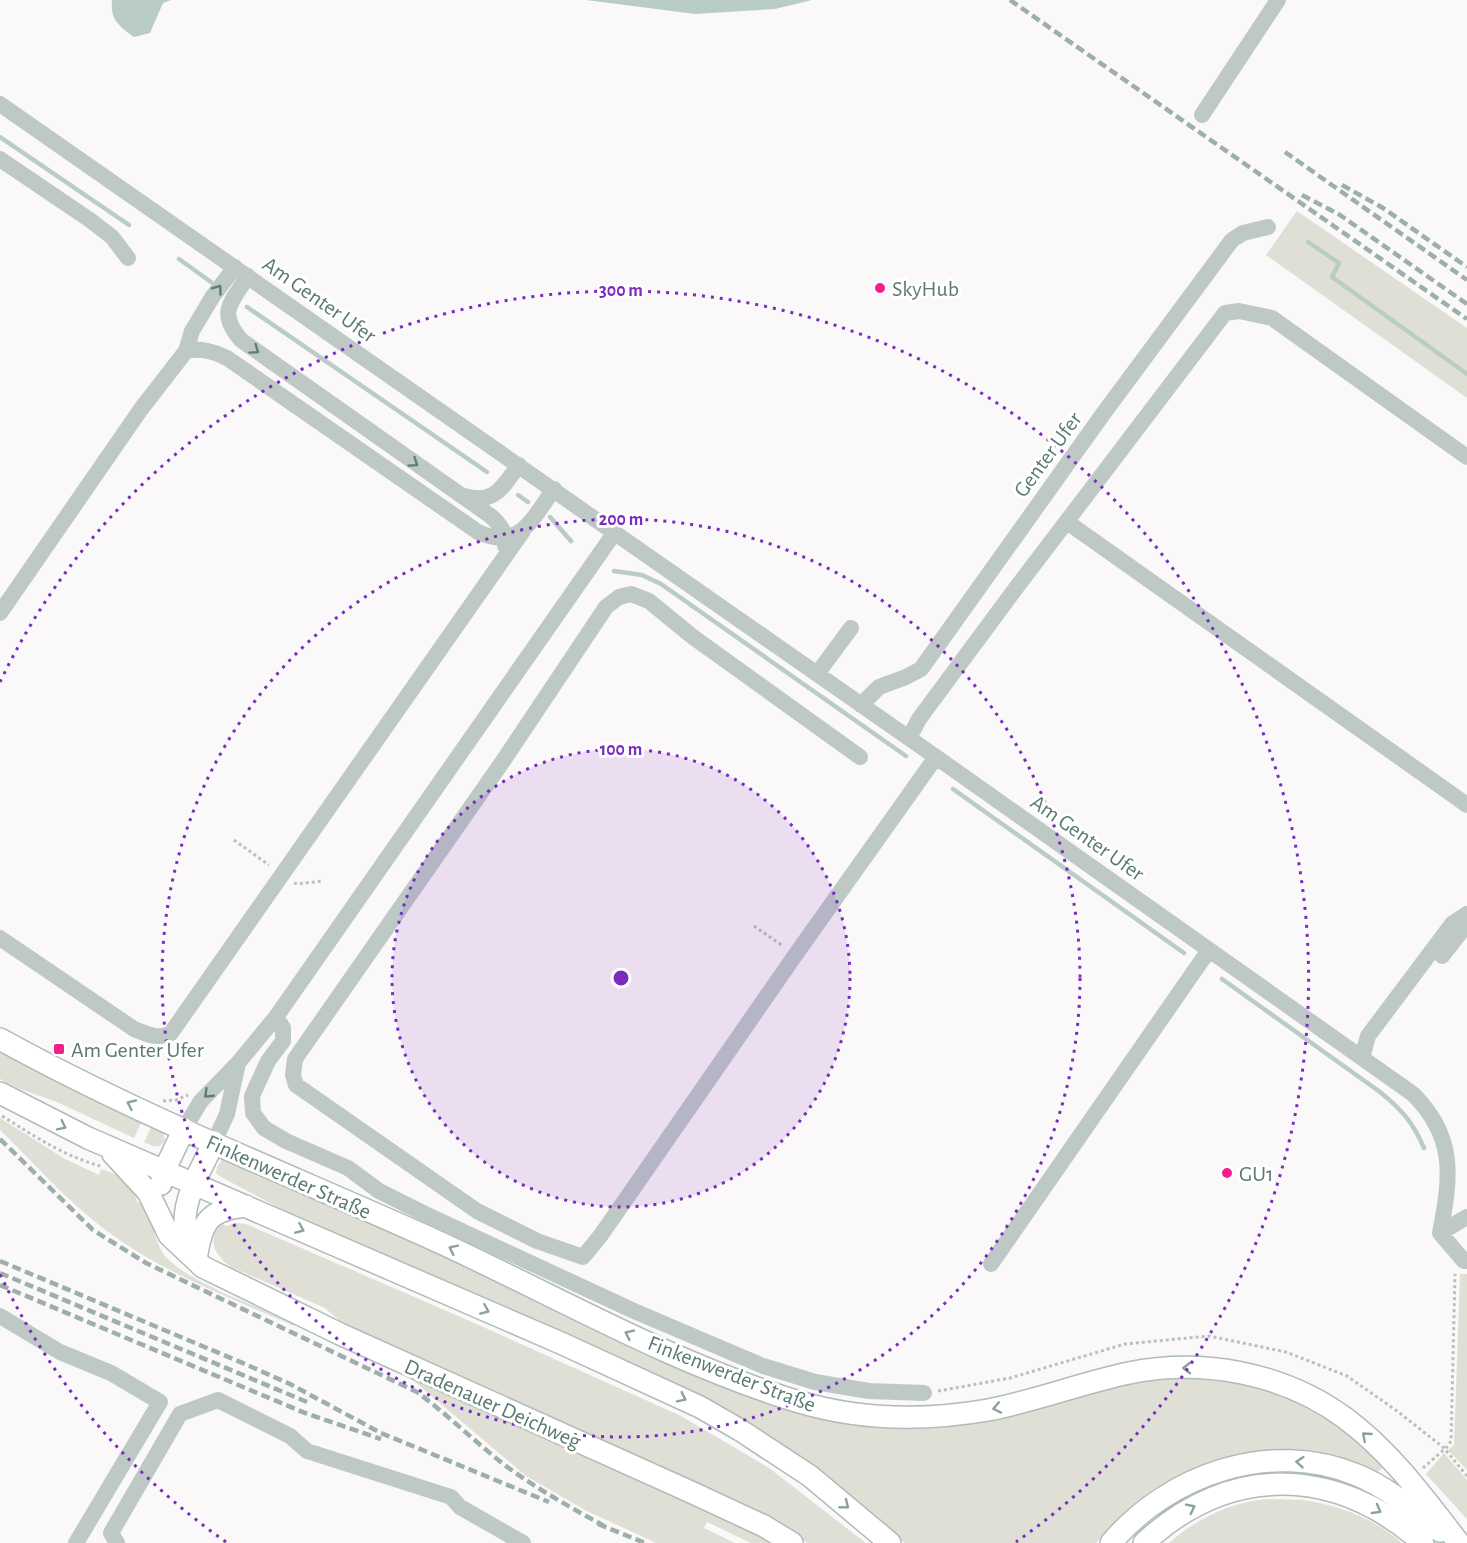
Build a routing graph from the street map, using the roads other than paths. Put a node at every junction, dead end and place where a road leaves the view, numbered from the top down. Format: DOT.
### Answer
graph roads {
  1 [pos="1278,0"];
  2 [pos="0,104"];
  3 [pos="1202,115"];
  4 [pos="0,159"];
  5 [pos="1268,227"];
  6 [pos="128,258"];
  7 [pos="241,271"];
  8 [pos="186,351"];
  9 [pos="1467,458"];
  10 [pos="519,465"];
  11 [pos="554,489"];
  12 [pos="458,494"];
  13 [pos="1067,522"];
  14 [pos="522,531"];
  15 [pos="615,532"];
  16 [pos="506,538"];
  17 [pos="499,567"];
  18 [pos="0,613"];
  19 [pos="851,628"];
  20 [pos="817,674"];
  21 [pos="861,705"];
  22 [pos="909,738"];
  23 [pos="860,757"];
  24 [pos="936,757"];
  25 [pos="1467,805"];
  26 [pos="1467,916"];
  27 [pos="0,938"];
  28 [pos="1209,950"];
  29 [pos="276,1017"];
  30 [pos="0,1039"];
  31 [pos="1362,1058"];
  32 [pos="238,1063"];
  33 [pos="0,1093"];
  34 [pos="184,1129"];
  35 [pos="214,1142"];
  36 [pos="104,1145"];
  37 [pos="164,1171"];
  38 [pos="194,1184"];
  39 [pos="246,1206"];
  40 [pos="157,1208"];
  41 [pos="1467,1217"];
  42 [pos="1440,1233"];
  43 [pos="195,1261"];
  44 [pos="1460,1263"];
  45 [pos="991,1264"];
  46 [pos="0,1316"];
  47 [pos="924,1393"];
  48 [pos="76,1543"];
  49 [pos="117,1543"];
  50 [pos="524,1543"];
  51 [pos="792,1543"];
  52 [pos="890,1543"];
  53 [pos="1111,1543"];
  54 [pos="1144,1543"];
  55 [pos="1423,1543"];
  56 [pos="1454,1543"];
  57 [pos="1459,1543"];
  1 -- 3 [label="street"];
  2 -- 7 [label="street, Am Genter Ufer"];
  4 -- 6 [label="street"];
  5 -- 21 [label="street, Genter Ufer"];
  8 -- 7 [label="street, one-way"];
  7 -- 10 [label="street, Am Genter Ufer"];
  7 -- 12 [label="street, one-way"];
  8 -- 16 [label="street"];
  8 -- 18 [label="street"];
  9 -- 13 [label="street"];
  10 -- 11 [label="street, Am Genter Ufer"];
  10 -- 12 [label="street"];
  11 -- 14 [label="street"];
  11 -- 15 [label="street, Am Genter Ufer"];
  12 -- 16 [label="street"];
  13 -- 22 [label="street"];
  13 -- 25 [label="street"];
  14 -- 16 [label="street"];
  14 -- 17 [label="street"];
  15 -- 20 [label="street, Am Genter Ufer"];
  15 -- 29 [label="street"];
  16 -- 17 [label="street"];
  17 -- 27 [label="street"];
  19 -- 20 [label="street"];
  20 -- 21 [label="street, Am Genter Ufer"];
  21 -- 22 [label="street, Am Genter Ufer"];
  22 -- 24 [label="street, Am Genter Ufer"];
  23 -- 24 [label="street"];
  24 -- 28 [label="street, Am Genter Ufer"];
  26 -- 31 [label="street"];
  28 -- 31 [label="street, Am Genter Ufer"];
  28 -- 45 [label="street"];
  29 -- 32 [label="street"];
  29 -- 47 [label="street"];
  34 -- 30 [label="main road, Finkenwerder Straße, one-way"];
  31 -- 42 [label="street, Am Genter Ufer"];
  32 -- 34 [label="street, one-way"];
  32 -- 35 [label="street"];
  33 -- 36 [label="main road, Finkenwerder Straße, one-way"];
  34 -- 35 [label="main road, Finkenwerder Straße"];
  34 -- 37 [label="main road"];
  35 -- 38 [label="main road"];
  57 -- 35 [label="main road, Finkenwerder Straße, one-way"];
  36 -- 37 [label="main road, Finkenwerder Straße"];
  36 -- 40 [label="main road, Dradenauer Deichweg"];
  37 -- 38 [label="main road, Finkenwerder Straße"];
  37 -- 40 [label="main road"];
  38 -- 39 [label="main road, Finkenwerder Straße"];
  38 -- 43 [label="main road"];
  39 -- 43 [label="main road"];
  39 -- 52 [label="main road, Finkenwerder Straße, one-way"];
  40 -- 43 [label="main road, Dradenauer Deichweg"];
  41 -- 42 [label="street"];
  42 -- 44 [label="street"];
  43 -- 51 [label="main road, Dradenauer Deichweg"];
  46 -- 48 [label="street"];
  49 -- 50 [label="street"];
  56 -- 53 [label="main road, one-way"];
  54 -- 55 [label="main road, one-way"];
}
